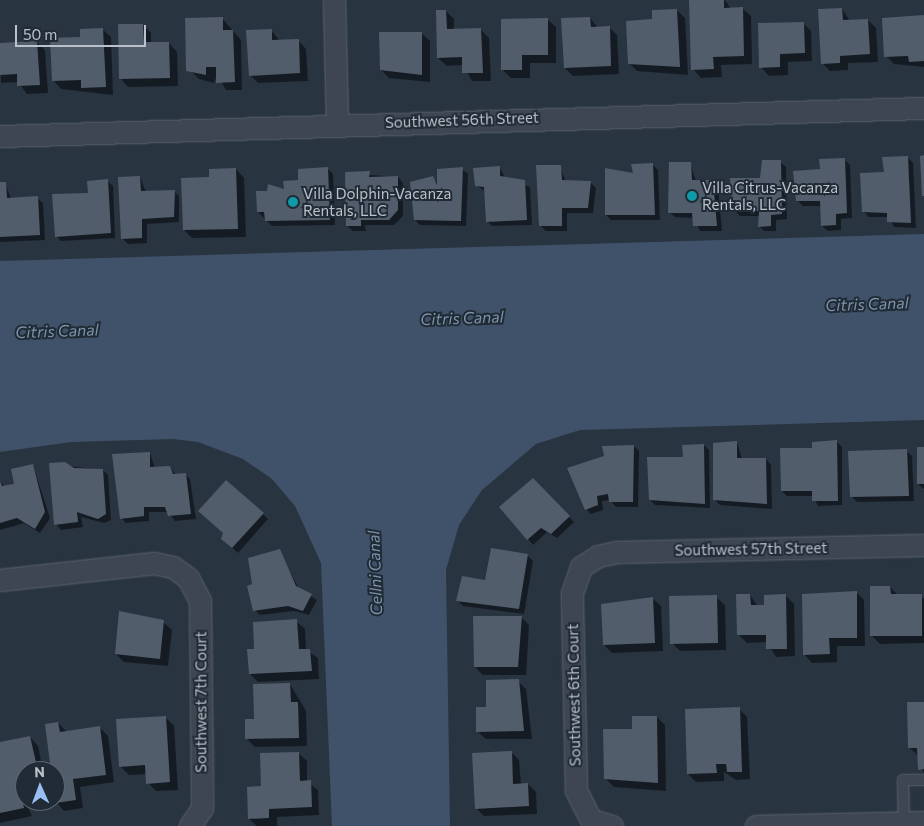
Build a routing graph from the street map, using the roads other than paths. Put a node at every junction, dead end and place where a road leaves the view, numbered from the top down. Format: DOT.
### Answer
graph roads {
  1 [pos="334,0"];
  2 [pos="924,108"];
  3 [pos="337,124"];
  4 [pos="0,136"];
  5 [pos="924,545"];
  6 [pos="581,567"];
  7 [pos="0,580"];
  8 [pos="924,780"];
  9 [pos="914,822"];
  10 [pos="872,825"];
  11 [pos="190,826"];
  12 [pos="612,826"];
  13 [pos="756,826"];
  1 -- 3 [label="street"];
  2 -- 3 [label="street, Southwest 56th Street"];
  3 -- 4 [label="street, Southwest 56th Street"];
  5 -- 6 [label="street, Southwest 57th Street"];
  6 -- 12 [label="street, Southwest 6th Court"];
  7 -- 11 [label="street, Southwest 7th Court"];
  8 -- 9 [label="lane"];
  9 -- 10 [label="street"];
  10 -- 13 [label="street"];
}
